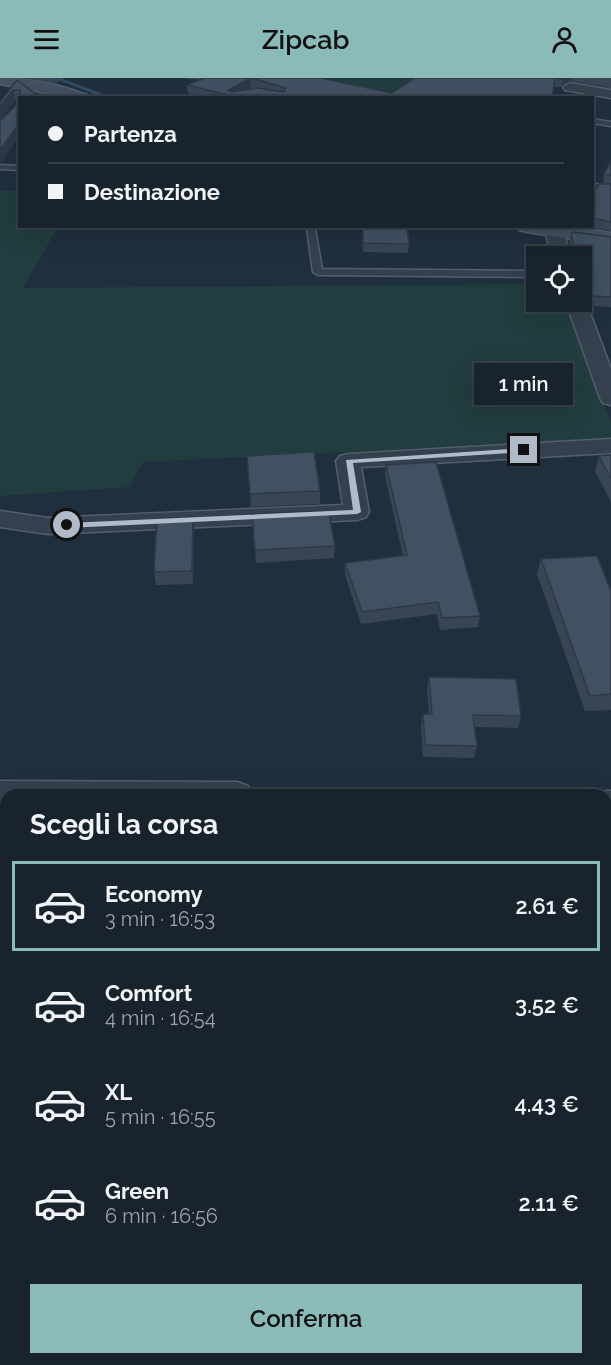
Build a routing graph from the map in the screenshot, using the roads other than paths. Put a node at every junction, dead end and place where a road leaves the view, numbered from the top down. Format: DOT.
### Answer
graph roads {
  1 [pos="0,79"];
  2 [pos="569,87"];
  3 [pos="611,94"];
  4 [pos="71,96"];
  5 [pos="594,121"];
  6 [pos="611,124"];
  7 [pos="0,167"];
  8 [pos="18,168"];
  9 [pos="594,188"];
  10 [pos="611,189"];
  11 [pos="542,228"];
  12 [pos="311,229"];
  13 [pos="611,239"];
  14 [pos="554,246"];
  15 [pos="526,274"];
  16 [pos="580,312"];
  17 [pos="610,395"];
  18 [pos="611,446"];
  19 [pos="0,519"];
  1 -- 4 [label="street"];
  2 -- 3 [label="street"];
  5 -- 6 [label="lane"];
  7 -- 8 [label="lane"];
  9 -- 10 [label="lane"];
  11 -- 13 [label="street"];
  11 -- 14 [label="street"];
  12 -- 15 [label="lane"];
  16 -- 17 [label="street"];
  18 -- 19 [label="street"];
}
